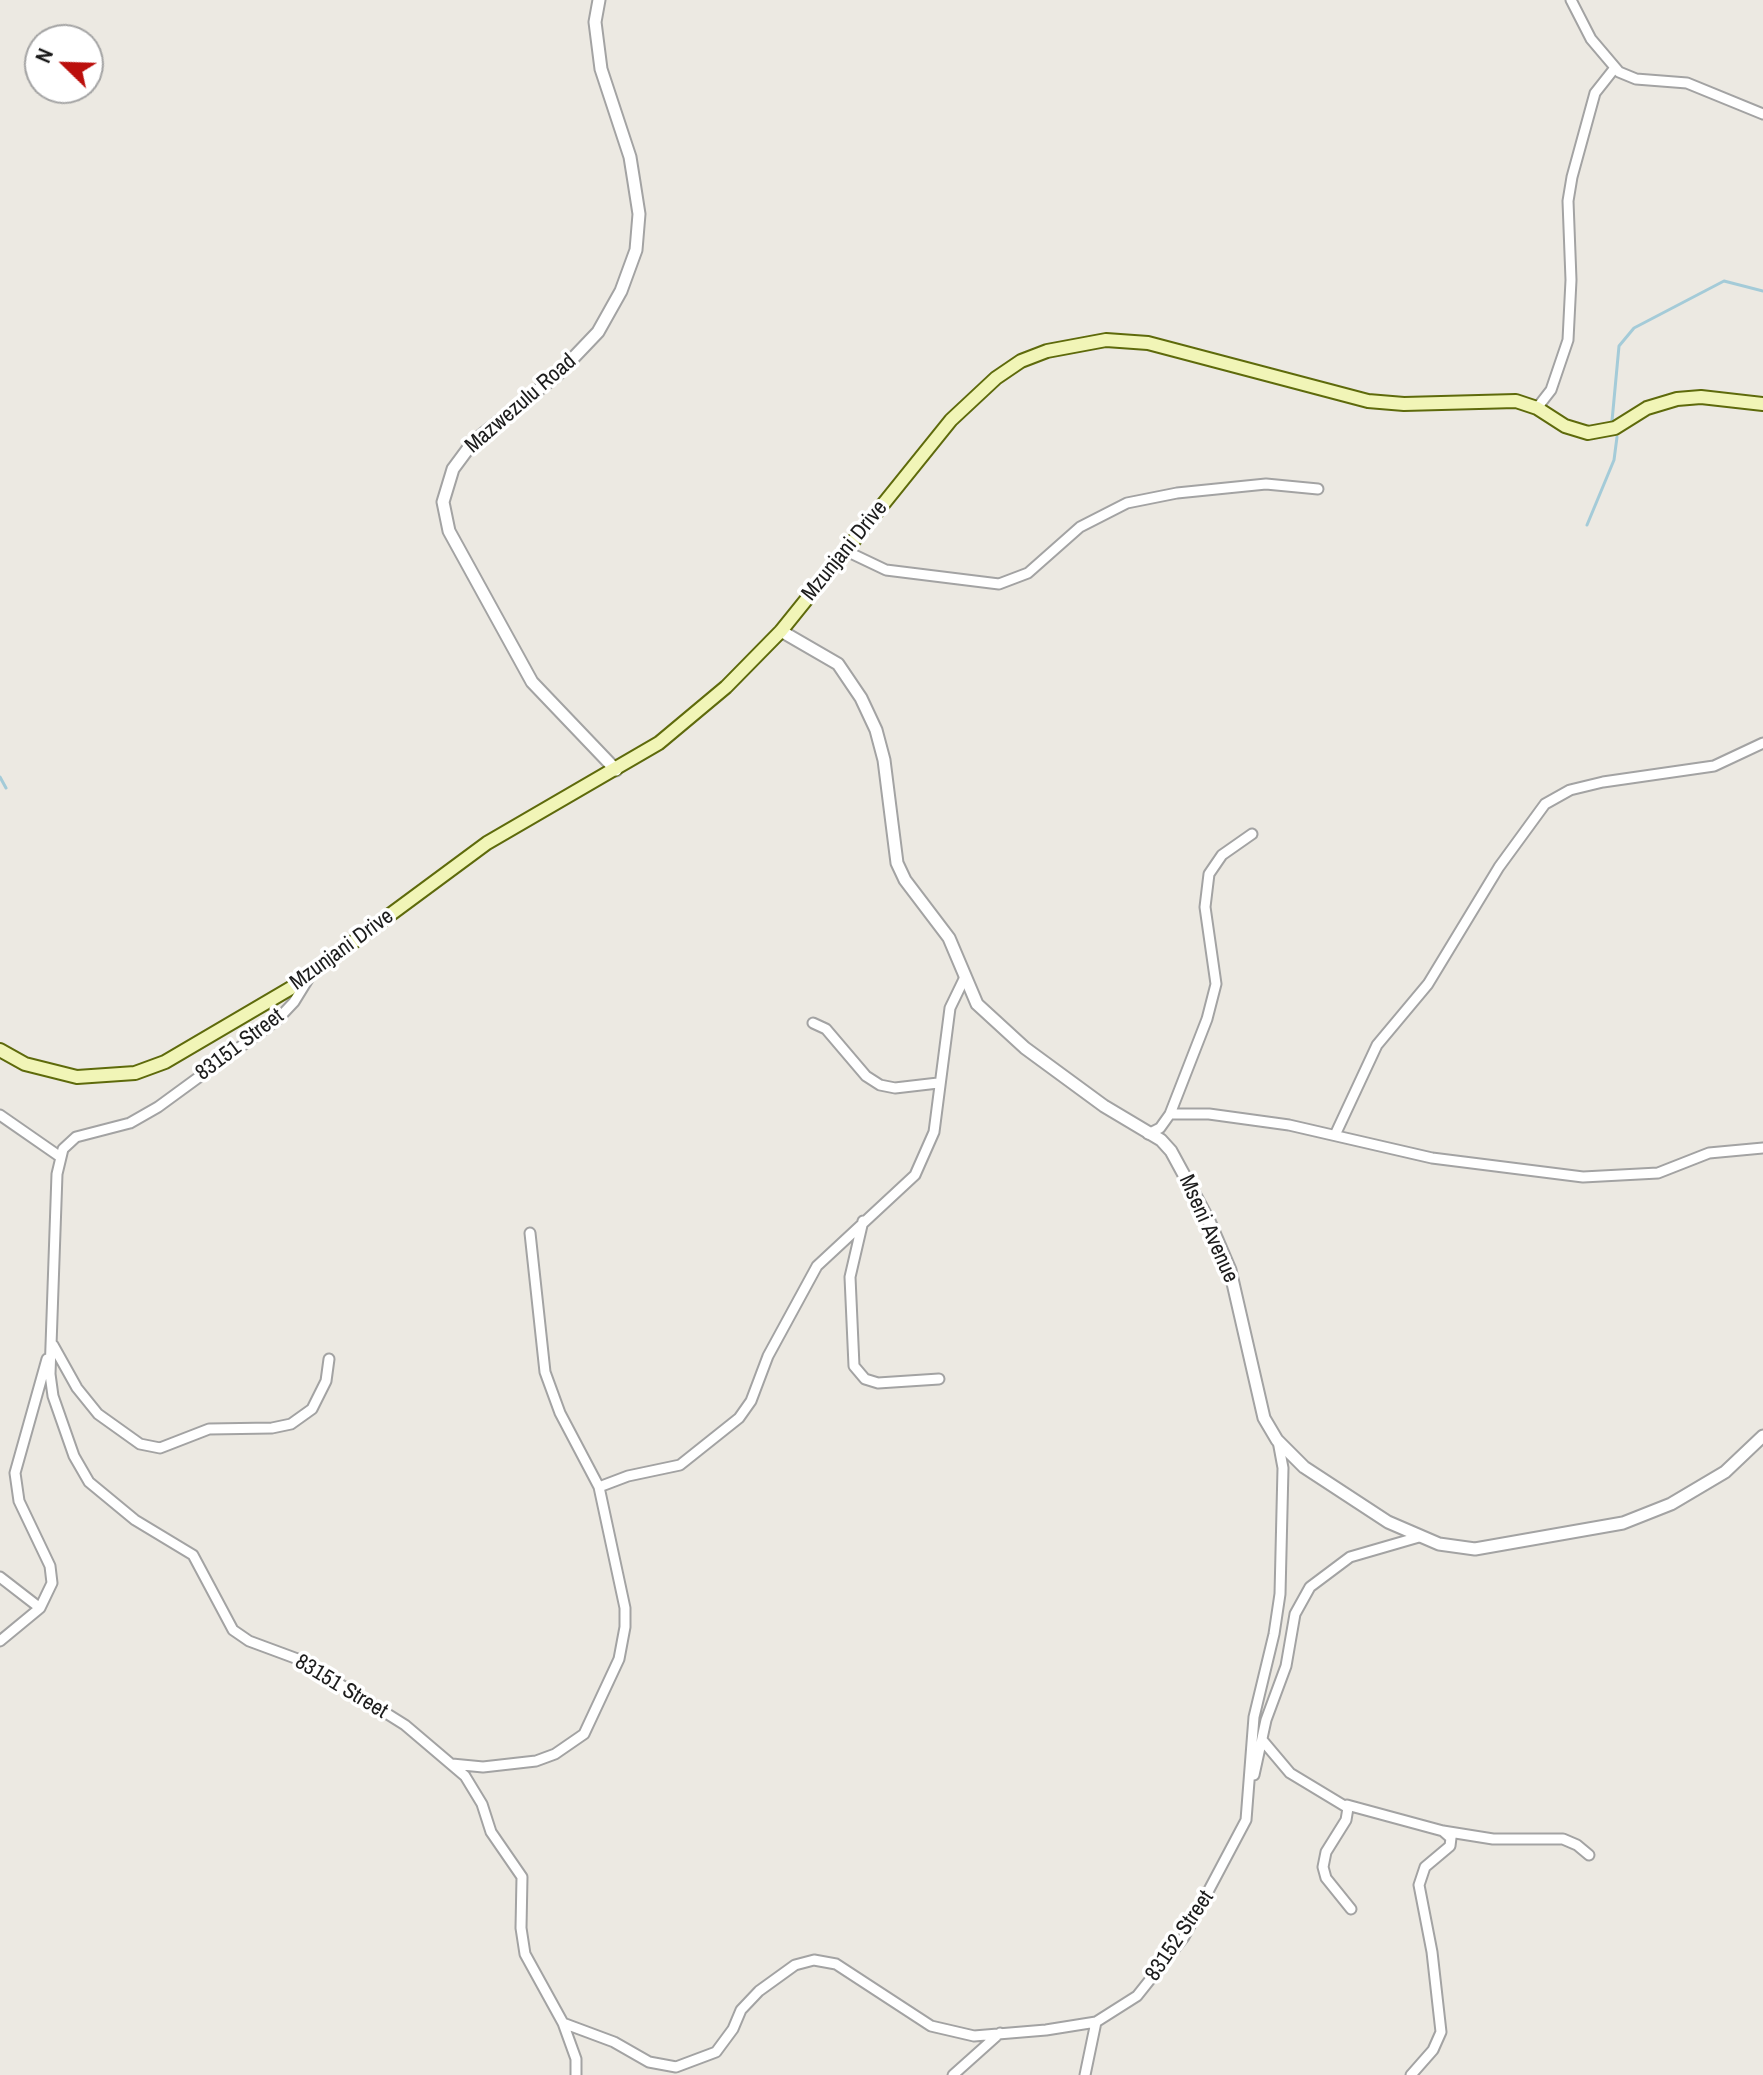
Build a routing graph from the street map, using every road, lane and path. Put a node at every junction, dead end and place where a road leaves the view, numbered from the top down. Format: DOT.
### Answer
graph roads {
  1 [pos="599,0"];
  2 [pos="1571,0"];
  3 [pos="1614,69"];
  4 [pos="1763,114"];
  5 [pos="1763,404"];
  6 [pos="1537,408"];
  7 [pos="1318,489"];
  8 [pos="844,550"];
  9 [pos="781,631"];
  10 [pos="1763,743"];
  11 [pos="616,770"];
  12 [pos="1252,834"];
  13 [pos="311,974"];
  14 [pos="965,977"];
  15 [pos="813,1023"];
  16 [pos="0,1050"];
  17 [pos="938,1083"];
  18 [pos="1170,1114"];
  19 [pos="0,1115"];
  20 [pos="1148,1134"];
  21 [pos="1335,1135"];
  22 [pos="1763,1148"];
  23 [pos="59,1156"];
  24 [pos="863,1221"];
  25 [pos="530,1233"];
  26 [pos="51,1343"];
  27 [pos="329,1359"];
  28 [pos="939,1379"];
  29 [pos="1763,1436"];
  30 [pos="1277,1440"];
  31 [pos="599,1487"];
  32 [pos="1419,1537"];
  33 [pos="0,1577"];
  34 [pos="40,1608"];
  35 [pos="0,1641"];
  36 [pos="1263,1741"];
  37 [pos="452,1764"];
  38 [pos="1251,1786"];
  39 [pos="1347,1805"];
  40 [pos="1443,1831"];
  41 [pos="1589,1855"];
  42 [pos="1351,1909"];
  43 [pos="1096,2022"];
  44 [pos="563,2023"];
  45 [pos="1003,2031"];
  46 [pos="576,2075"];
  47 [pos="953,2075"];
  48 [pos="1085,2075"];
  49 [pos="1411,2075"];
  1 -- 11 [label="street, Mazwezulu Road"];
  2 -- 3 [label="street"];
  3 -- 4 [label="street"];
  3 -- 6 [label="street"];
  5 -- 6 [label="main road, Mzunjani Drive"];
  6 -- 8 [label="main road, Mzunjani Drive"];
  7 -- 8 [label="street"];
  8 -- 9 [label="main road, Mzunjani Drive"];
  9 -- 11 [label="main road, Mzunjani Drive"];
  9 -- 14 [label="street, Mseni Avenue"];
  10 -- 21 [label="street"];
  11 -- 13 [label="main road, Mzunjani Drive"];
  12 -- 18 [label="street"];
  13 -- 16 [label="main road, Mzunjani Drive"];
  13 -- 23 [label="street, 83151 Street"];
  14 -- 17 [label="street"];
  14 -- 20 [label="street, Mseni Avenue"];
  15 -- 17 [label="street"];
  17 -- 24 [label="street"];
  18 -- 20 [label="street"];
  18 -- 21 [label="street"];
  19 -- 23 [label="street"];
  20 -- 30 [label="street, Mseni Avenue"];
  21 -- 22 [label="street"];
  23 -- 26 [label="street, 83151 Street"];
  24 -- 28 [label="street"];
  24 -- 31 [label="street"];
  25 -- 31 [label="street"];
  26 -- 27 [label="street"];
  26 -- 34 [label="street"];
  26 -- 37 [label="street, 83151 Street"];
  29 -- 32 [label="street, Mseni Avenue"];
  30 -- 32 [label="street, Mseni Avenue"];
  30 -- 38 [label="street, 83152 Street"];
  31 -- 37 [label="street"];
  32 -- 36 [label="street, 83152 Street"];
  33 -- 34 [label="street"];
  34 -- 35 [label="street"];
  36 -- 38 [label="street, 83152 Street"];
  36 -- 39 [label="street"];
  37 -- 44 [label="street, 83151 Street"];
  38 -- 43 [label="street, 83152 Street"];
  39 -- 40 [label="street"];
  39 -- 42 [label="street"];
  40 -- 41 [label="street"];
  40 -- 49 [label="street"];
  43 -- 45 [label="street, 83152 Street"];
  43 -- 48 [label="street"];
  44 -- 45 [label="street"];
  44 -- 46 [label="street, 83151 Street"];
  45 -- 47 [label="street"];
}
